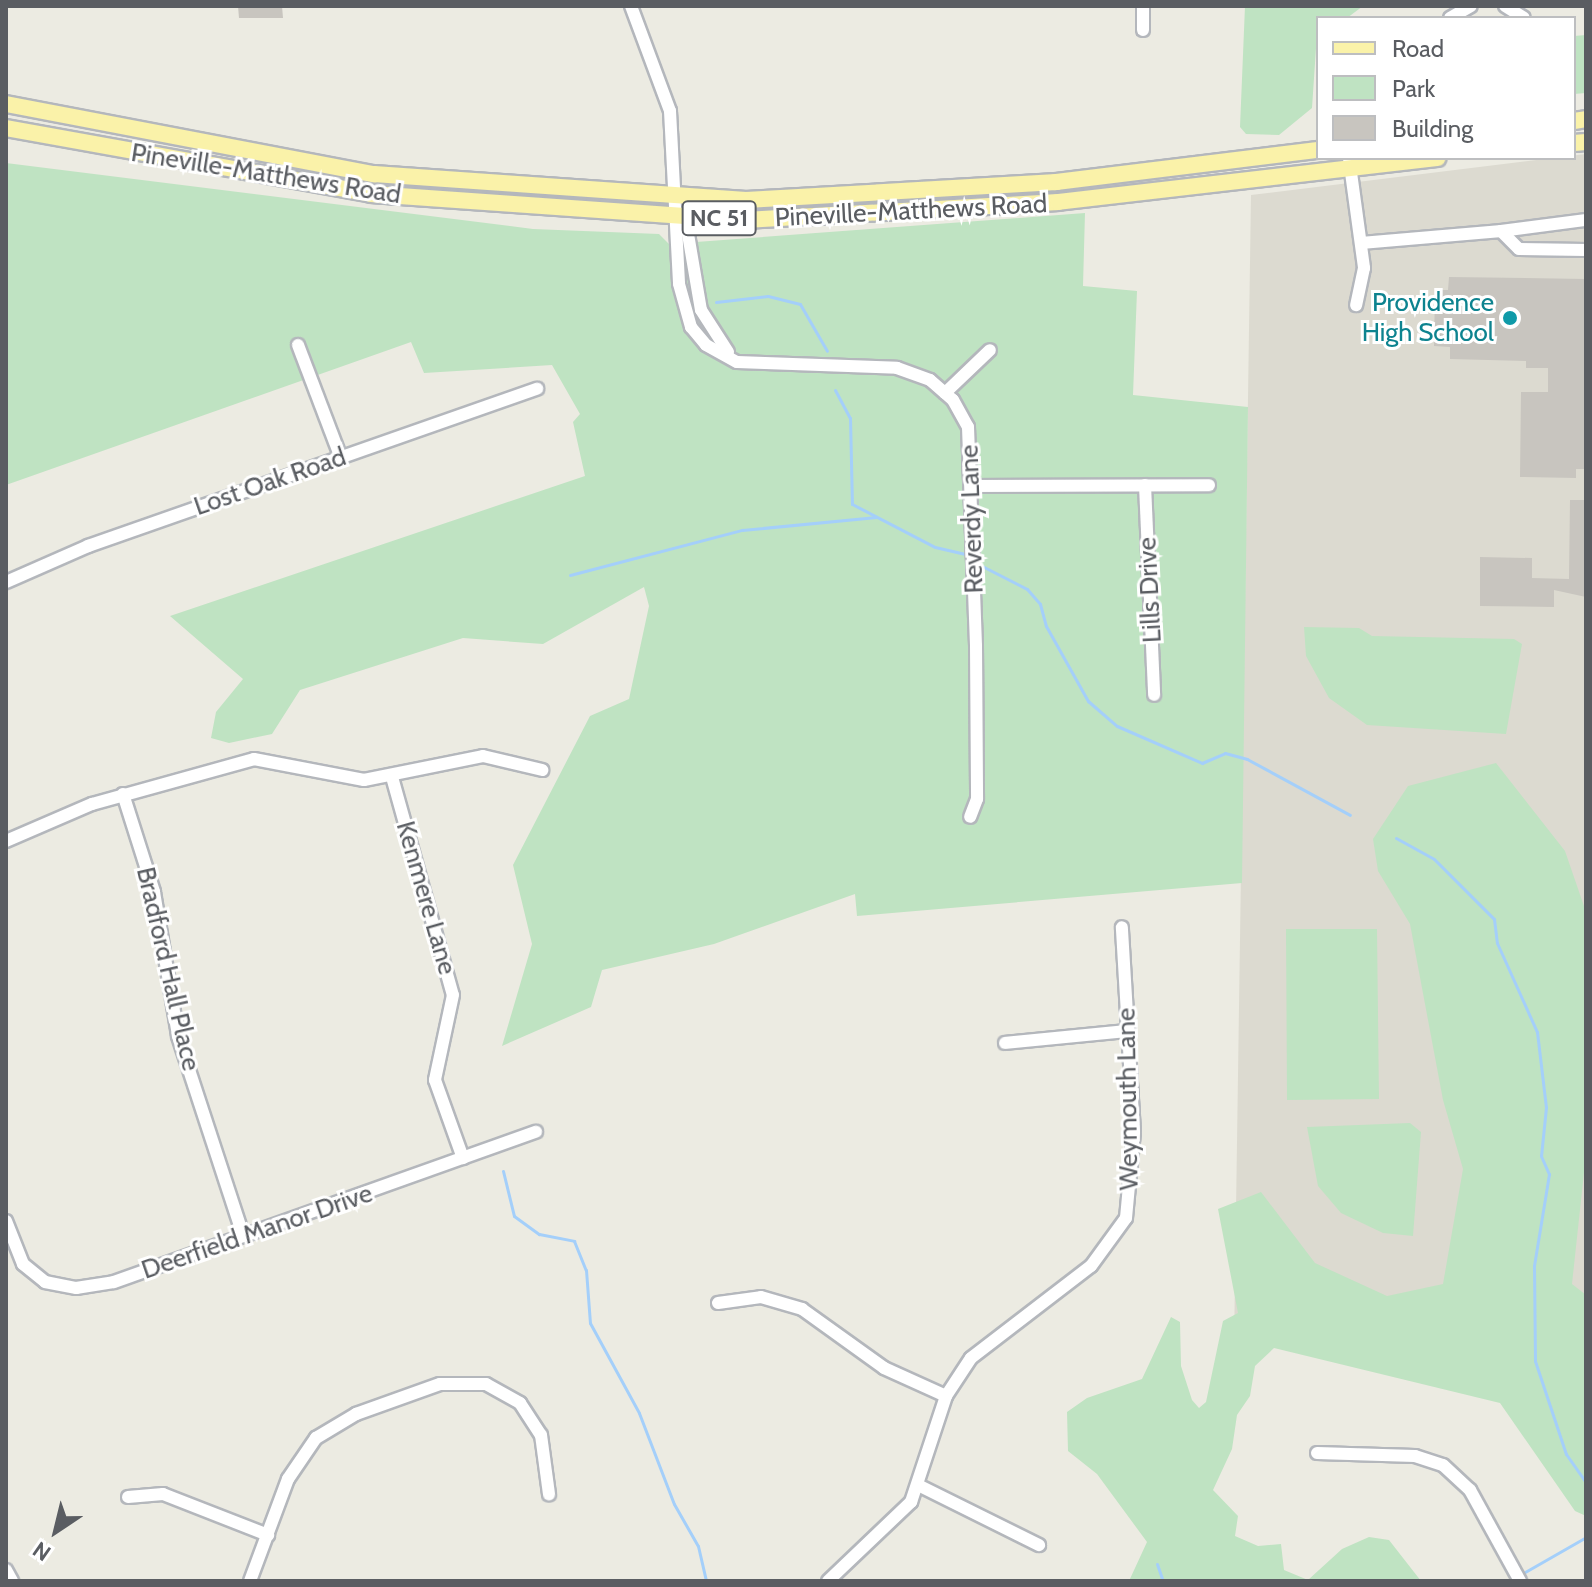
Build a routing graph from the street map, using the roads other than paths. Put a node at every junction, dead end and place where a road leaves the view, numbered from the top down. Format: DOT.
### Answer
graph roads {
  1 [pos="631,6"];
  2 [pos="1143,6"];
  3 [pos="1471,6"];
  4 [pos="1454,16"];
  5 [pos="1143,30"];
  6 [pos="6,104"];
  7 [pos="6,128"];
  8 [pos="1316,150"];
  9 [pos="1402,160"];
  10 [pos="1349,163"];
  11 [pos="679,195"];
  12 [pos="679,216"];
  13 [pos="1586,220"];
  14 [pos="1501,231"];
  15 [pos="1361,243"];
  16 [pos="1586,250"];
  17 [pos="1356,305"];
  18 [pos="298,345"];
  19 [pos="990,350"];
  20 [pos="537,389"];
  21 [pos="945,393"];
  22 [pos="341,458"];
  23 [pos="1145,485"];
  24 [pos="1209,485"];
  25 [pos="973,486"];
  26 [pos="6,582"];
  27 [pos="1154,695"];
  28 [pos="542,770"];
  29 [pos="392,777"];
  30 [pos="123,794"];
  31 [pos="970,817"];
  32 [pos="6,841"];
  33 [pos="1122,927"];
  34 [pos="1128,1031"];
  35 [pos="1005,1043"];
  36 [pos="536,1132"];
  37 [pos="463,1158"];
  38 [pos="6,1221"];
  39 [pos="243,1235"];
  40 [pos="718,1303"];
  41 [pos="946,1396"];
  42 [pos="1317,1453"];
  43 [pos="920,1486"];
  44 [pos="549,1494"];
  45 [pos="128,1497"];
  46 [pos="268,1535"];
  47 [pos="1039,1545"];
  48 [pos="6,1570"];
  49 [pos="12,1581"];
  50 [pos="250,1581"];
  51 [pos="828,1581"];
  52 [pos="1520,1581"];
  1 -- 11 [label="street, Reverdy Lane"];
  2 -- 5 [label="street"];
  3 -- 4 [label="street"];
  6 -- 11 [label="main road, Pineville-Matthews Road / NC 51"];
  7 -- 12 [label="main road, Pineville-Matthews Road / NC 51"];
  8 -- 11 [label="main road, Pineville-Matthews Road / NC 51"];
  9 -- 10 [label="main road, Pineville-Matthews Road / NC 51"];
  10 -- 12 [label="main road, Pineville-Matthews Road / NC 51"];
  10 -- 15 [label="street"];
  11 -- 12 [label="street, Reverdy Lane"];
  12 -- 21 [label="street, Reverdy Lane"];
  13 -- 14 [label="street"];
  14 -- 15 [label="street"];
  14 -- 16 [label="street"];
  15 -- 17 [label="street"];
  18 -- 22 [label="street"];
  19 -- 21 [label="street"];
  20 -- 22 [label="street, Lost Oak Road"];
  21 -- 25 [label="street, Reverdy Lane"];
  22 -- 26 [label="street, Lost Oak Road"];
  23 -- 24 [label="street"];
  23 -- 25 [label="street"];
  23 -- 27 [label="street, Lills Drive"];
  25 -- 31 [label="street, Reverdy Lane"];
  28 -- 29 [label="street"];
  29 -- 30 [label="street"];
  29 -- 37 [label="street, Kenmere Lane"];
  30 -- 32 [label="street"];
  30 -- 39 [label="street, Bradford Hall Place"];
  33 -- 34 [label="street, Weymouth Lane"];
  34 -- 35 [label="street"];
  34 -- 41 [label="street, Weymouth Lane"];
  36 -- 37 [label="street, Deerfield Manor Drive"];
  37 -- 39 [label="street, Deerfield Manor Drive"];
  38 -- 39 [label="street, Deerfield Manor Drive"];
  40 -- 41 [label="street"];
  41 -- 43 [label="street, Weymouth Lane"];
  42 -- 52 [label="street"];
  43 -- 47 [label="street"];
  43 -- 51 [label="street, Weymouth Lane"];
  44 -- 46 [label="street"];
  45 -- 46 [label="street"];
  46 -- 50 [label="street"];
  48 -- 49 [label="street"];
}
